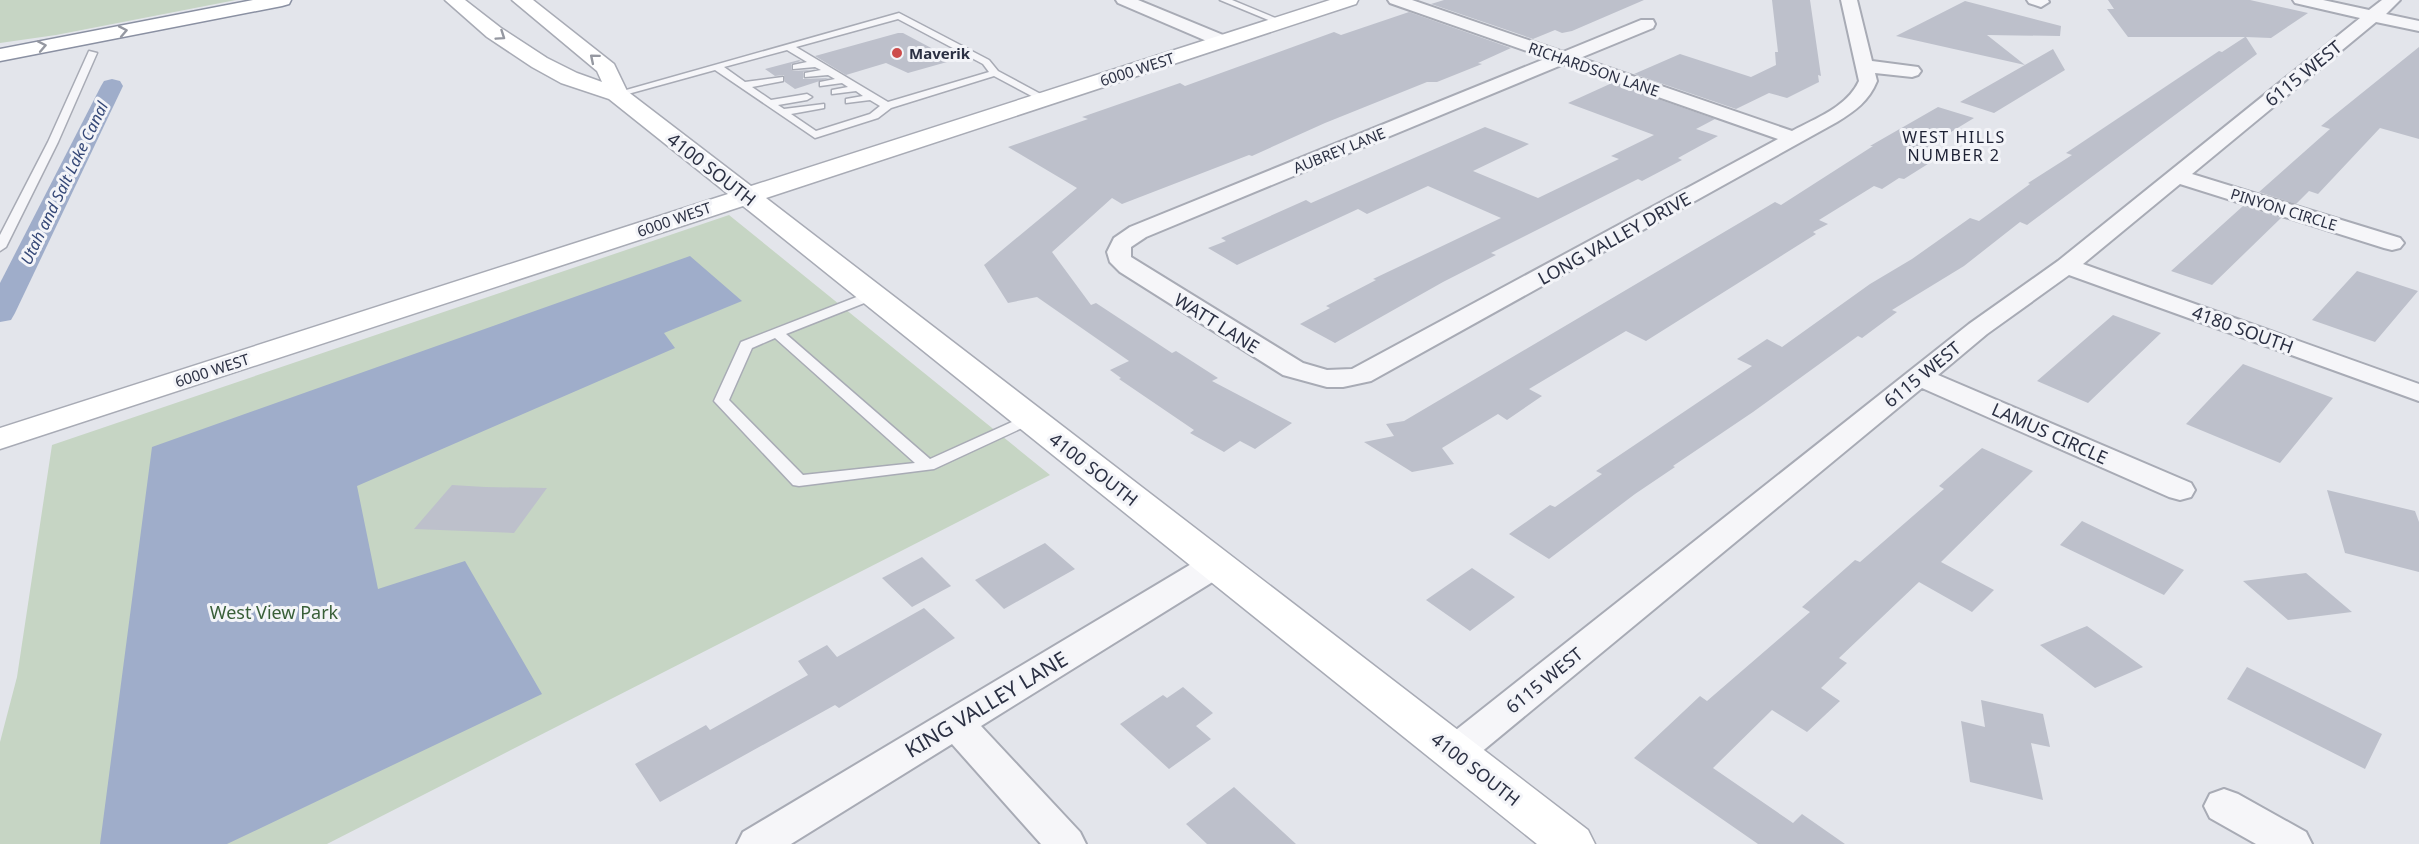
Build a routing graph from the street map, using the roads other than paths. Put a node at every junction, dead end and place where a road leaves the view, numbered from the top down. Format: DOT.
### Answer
graph roads {
  1 [pos="282,0"];
  2 [pos="454,0"];
  3 [pos="521,0"];
  4 [pos="1124,0"];
  5 [pos="1224,0"];
  6 [pos="1349,0"];
  7 [pos="1396,0"];
  8 [pos="1849,0"];
  9 [pos="2301,0"];
  10 [pos="2382,8"];
  11 [pos="1281,22"];
  12 [pos="1647,24"];
  13 [pos="2419,26"];
  14 [pos="1222,41"];
  15 [pos="88,46"];
  16 [pos="790,48"];
  17 [pos="0,55"];
  18 [pos="1563,58"];
  19 [pos="816,64"];
  20 [pos="1865,66"];
  21 [pos="717,67"];
  22 [pos="796,67"];
  23 [pos="1912,70"];
  24 [pos="768,71"];
  25 [pos="830,72"];
  26 [pos="995,73"];
  27 [pos="808,75"];
  28 [pos="730,77"];
  29 [pos="780,79"];
  30 [pos="844,80"];
  31 [pos="823,84"];
  32 [pos="743,85"];
  33 [pos="794,88"];
  34 [pos="858,88"];
  35 [pos="836,92"];
  36 [pos="617,94"];
  37 [pos="756,94"];
  38 [pos="807,97"];
  39 [pos="872,97"];
  40 [pos="1045,99"];
  41 [pos="850,101"];
  42 [pos="769,103"];
  43 [pos="820,106"];
  44 [pos="887,106"];
  45 [pos="782,112"];
  46 [pos="1791,137"];
  47 [pos="2177,176"];
  48 [pos="745,195"];
  49 [pos="2392,243"];
  50 [pos="0,247"];
  51 [pos="1118,247"];
  52 [pos="2066,266"];
  53 [pos="872,295"];
  54 [pos="776,332"];
  55 [pos="1920,376"];
  56 [pos="1332,380"];
  57 [pos="2419,393"];
  58 [pos="1030,419"];
  59 [pos="0,439"];
  60 [pos="928,466"];
  61 [pos="2180,490"];
  62 [pos="1215,565"];
  63 [pos="956,723"];
  64 [pos="1455,752"];
  65 [pos="2224,806"];
  66 [pos="757,844"];
  67 [pos="1066,844"];
  68 [pos="1571,844"];
  69 [pos="2292,844"];
  15 -- 1 [label="main road, one-way"];
  2 -- 36 [label="main road, 4100 SOUTH, one-way"];
  36 -- 3 [label="main road, 4100 SOUTH, one-way"];
  4 -- 14 [label="street"];
  5 -- 11 [label="lane"];
  6 -- 11 [label="main road, 6000 WEST"];
  7 -- 18 [label="street, RICHARDSON LANE"];
  8 -- 20 [label="street, LONG VALLEY DRIVE"];
  9 -- 10 [label="street"];
  10 -- 13 [label="street"];
  10 -- 47 [label="street, 6115 WEST"];
  11 -- 14 [label="main road, 6000 WEST"];
  12 -- 18 [label="street, AUBREY LANE"];
  14 -- 40 [label="main road, 6000 WEST"];
  17 -- 15 [label="main road, one-way"];
  15 -- 50 [label="lane"];
  16 -- 19 [label="lane"];
  16 -- 21 [label="lane"];
  16 -- 26 [label="lane"];
  18 -- 46 [label="street, RICHARDSON LANE"];
  18 -- 51 [label="street, AUBREY LANE"];
  19 -- 22 [label="lane"];
  19 -- 25 [label="lane"];
  20 -- 23 [label="street"];
  20 -- 46 [label="street, LONG VALLEY DRIVE"];
  21 -- 28 [label="lane"];
  21 -- 36 [label="lane"];
  24 -- 28 [label="lane"];
  25 -- 27 [label="lane"];
  25 -- 30 [label="lane"];
  26 -- 40 [label="lane"];
  26 -- 44 [label="lane"];
  28 -- 32 [label="lane"];
  29 -- 32 [label="lane"];
  30 -- 31 [label="lane"];
  30 -- 34 [label="lane"];
  32 -- 37 [label="lane"];
  33 -- 37 [label="lane"];
  34 -- 35 [label="lane"];
  34 -- 39 [label="lane"];
  36 -- 48 [label="main road, 4100 SOUTH"];
  37 -- 42 [label="lane"];
  38 -- 42 [label="lane"];
  39 -- 41 [label="lane"];
  39 -- 44 [label="lane"];
  40 -- 48 [label="main road, 6000 WEST"];
  42 -- 45 [label="lane"];
  43 -- 45 [label="lane"];
  44 -- 45 [label="lane"];
  46 -- 56 [label="street, LONG VALLEY DRIVE"];
  47 -- 49 [label="street, PINYON CIRCLE"];
  47 -- 52 [label="street, 6115 WEST"];
  48 -- 53 [label="main road, 4100 SOUTH"];
  48 -- 59 [label="main road, 6000 WEST"];
  51 -- 56 [label="street, WATT LANE"];
  52 -- 55 [label="street, 6115 WEST"];
  52 -- 57 [label="street, 4180 SOUTH"];
  53 -- 54 [label="lane"];
  53 -- 58 [label="main road, 4100 SOUTH"];
  54 -- 60 [label="lane"];
  54 -- 60 [label="lane"];
  55 -- 61 [label="street, LAMUS CIRCLE"];
  55 -- 64 [label="street, 6115 WEST"];
  58 -- 60 [label="lane"];
  58 -- 62 [label="main road, 4100 SOUTH"];
  62 -- 63 [label="street, KING VALLEY LANE"];
  62 -- 64 [label="main road, 4100 SOUTH"];
  63 -- 66 [label="street, KING VALLEY LANE"];
  63 -- 67 [label="street"];
  64 -- 68 [label="main road, 4100 SOUTH"];
  65 -- 69 [label="street"];
}
